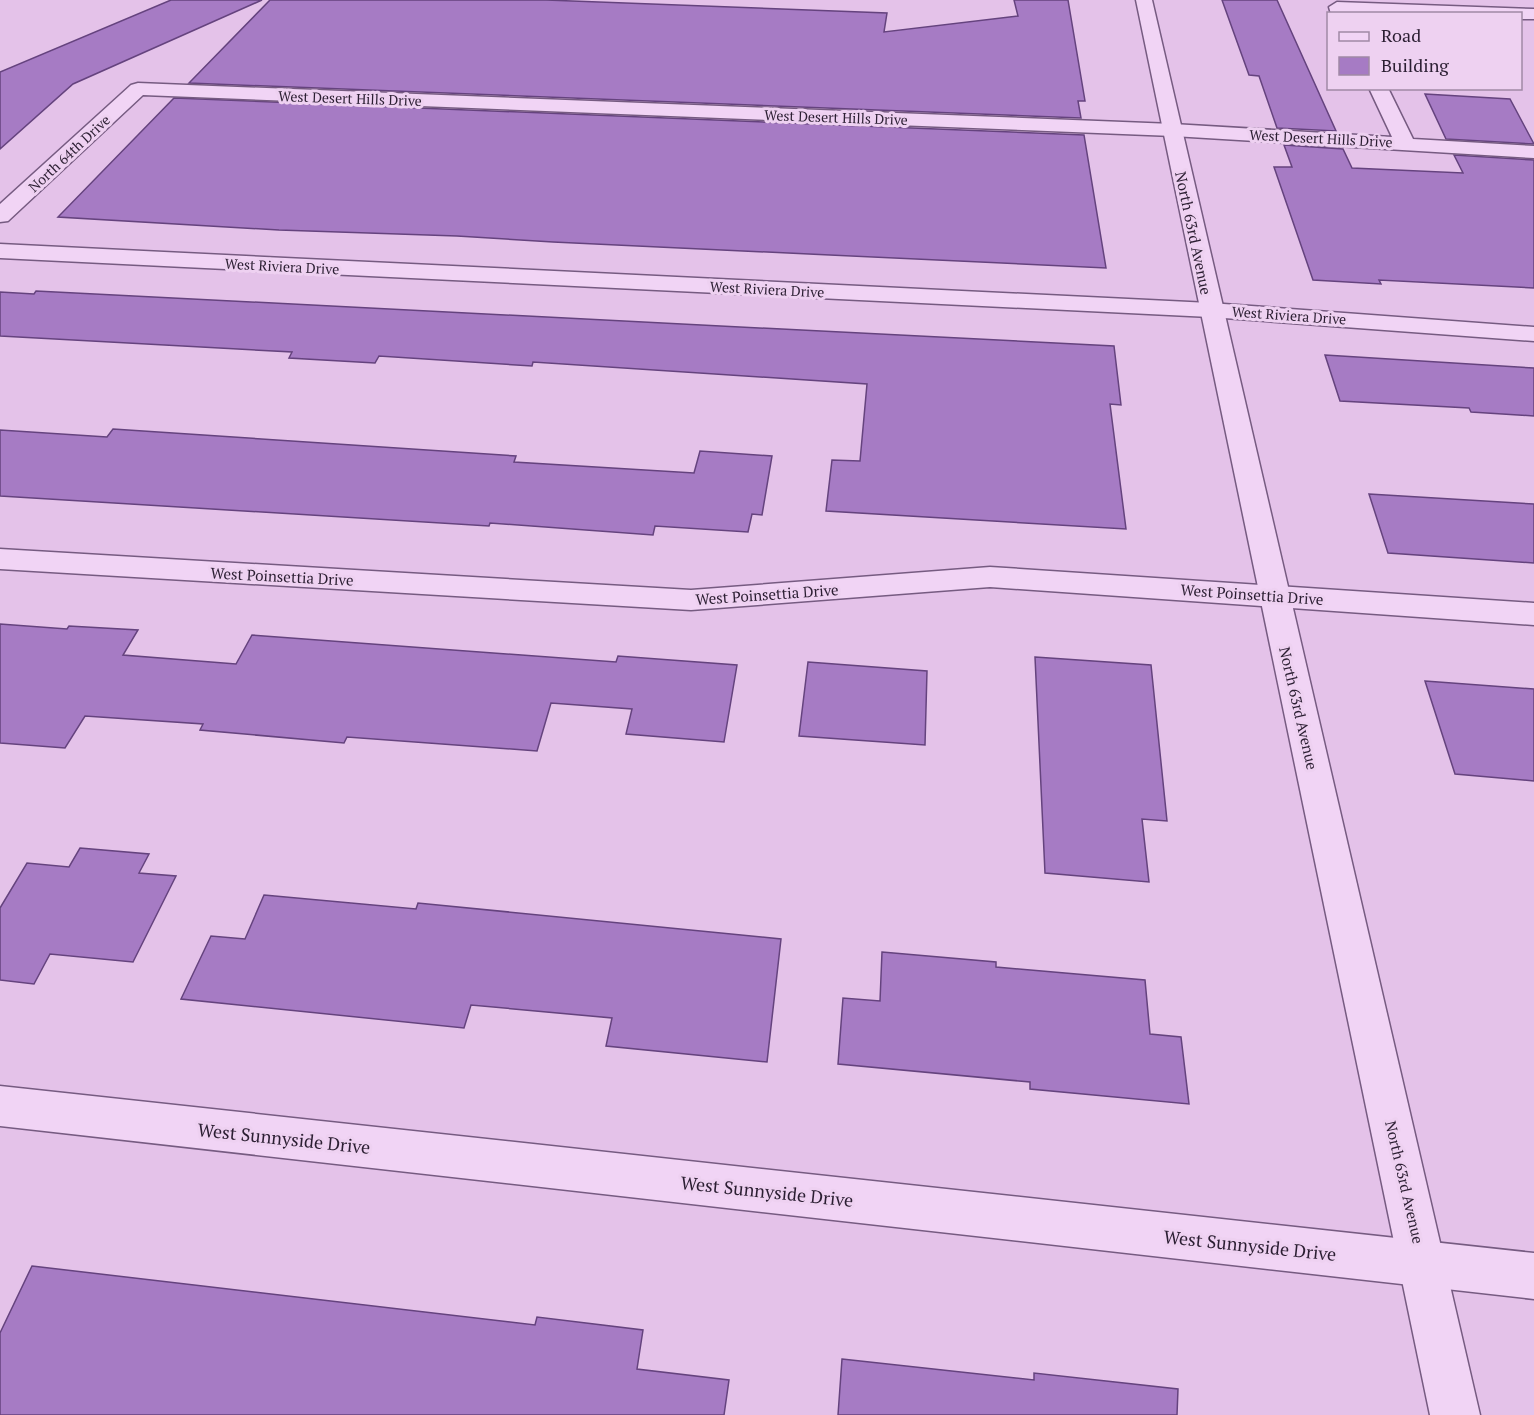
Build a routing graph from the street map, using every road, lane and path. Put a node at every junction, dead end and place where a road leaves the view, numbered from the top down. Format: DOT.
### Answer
graph roads {
  1 [pos="1144,0"];
  2 [pos="1338,10"];
  3 [pos="1436,12"];
  4 [pos="138,89"];
  5 [pos="1379,90"];
  6 [pos="1173,130"];
  7 [pos="1405,143"];
  8 [pos="1534,152"];
  9 [pos="0,216"];
  10 [pos="0,251"];
  11 [pos="1210,310"];
  12 [pos="1534,334"];
  13 [pos="0,559"];
  14 [pos="1273,595"];
  15 [pos="1534,614"];
  16 [pos="0,1106"];
  17 [pos="1423,1263"];
  18 [pos="1534,1276"];
  19 [pos="1455,1415"];
  1 -- 6 [label="street, North 63rd Avenue"];
  2 -- 3 [label="street"];
  4 -- 6 [label="street, West Desert Hills Drive"];
  4 -- 9 [label="street, North 64th Drive"];
  5 -- 7 [label="street"];
  6 -- 7 [label="street, West Desert Hills Drive"];
  6 -- 11 [label="street, North 63rd Avenue"];
  7 -- 8 [label="street, West Desert Hills Drive"];
  10 -- 11 [label="street, West Riviera Drive"];
  11 -- 12 [label="street, West Riviera Drive"];
  11 -- 14 [label="street, North 63rd Avenue"];
  13 -- 14 [label="street, West Poinsettia Drive"];
  14 -- 15 [label="street, West Poinsettia Drive"];
  14 -- 17 [label="street, North 63rd Avenue"];
  16 -- 17 [label="street, West Sunnyside Drive"];
  17 -- 18 [label="street, West Sunnyside Drive"];
  17 -- 19 [label="street, North 63rd Avenue"];
}
